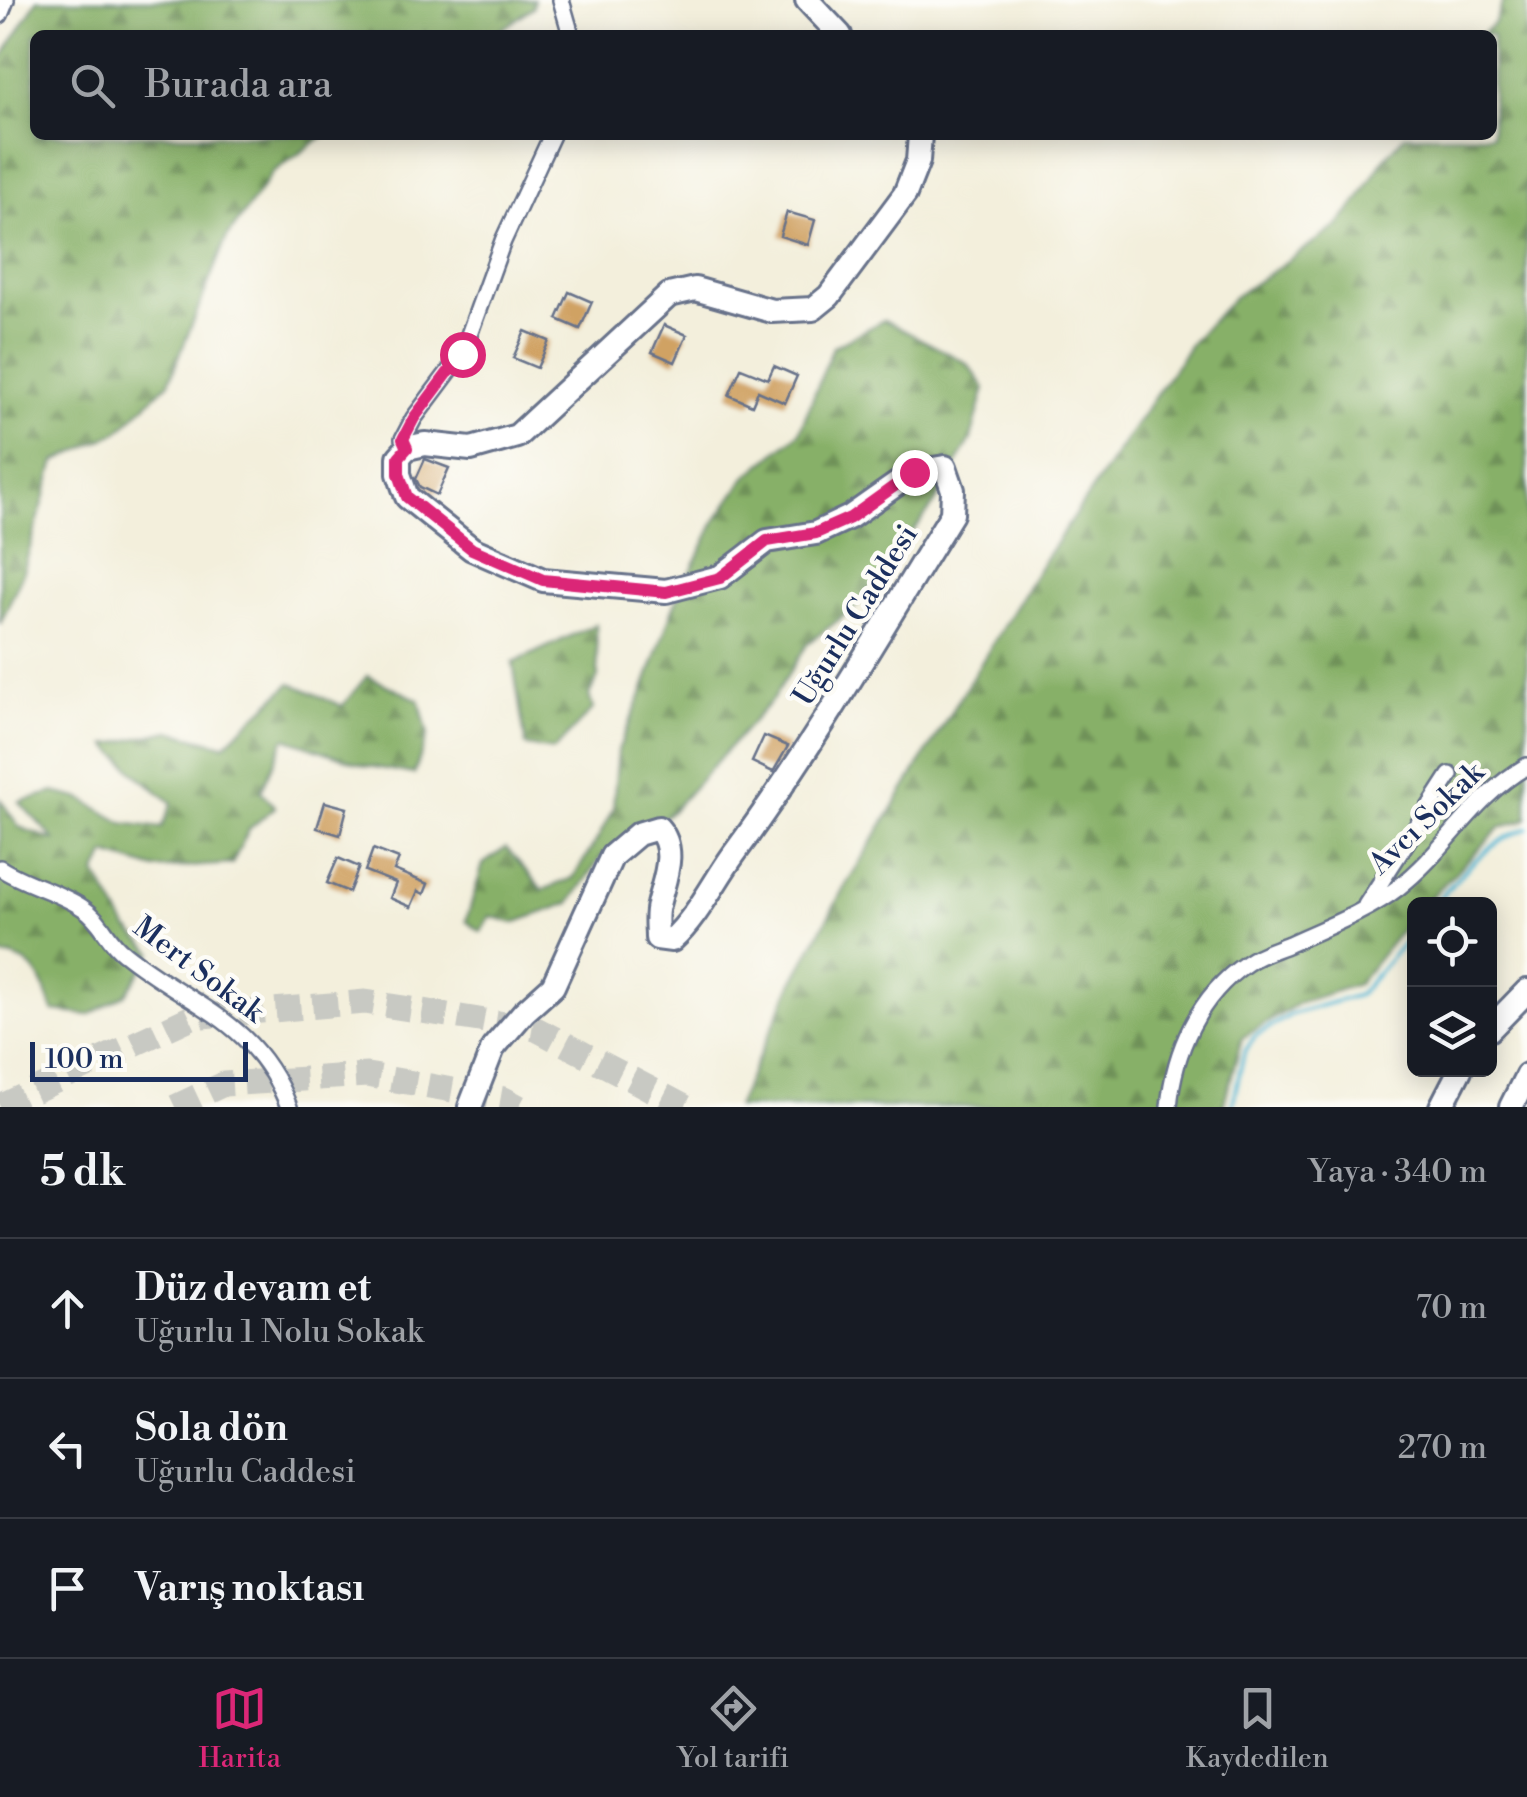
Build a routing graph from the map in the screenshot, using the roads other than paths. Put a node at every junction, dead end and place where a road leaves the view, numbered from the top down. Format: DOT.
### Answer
graph roads {
  1 [pos="6,0"];
  2 [pos="561,0"];
  3 [pos="807,0"];
  4 [pos="0,16"];
  5 [pos="570,30"];
  6 [pos="835,30"];
  7 [pos="550,140"];
  8 [pos="920,140"];
  9 [pos="407,448"];
  10 [pos="1527,766"];
  11 [pos="1450,775"];
  12 [pos="0,868"];
  13 [pos="1364,908"];
  14 [pos="1527,991"];
  15 [pos="1497,1023"];
  16 [pos="1527,1075"];
  17 [pos="1456,1077"];
  18 [pos="289,1107"];
  19 [pos="470,1107"];
  20 [pos="1170,1107"];
  21 [pos="1440,1107"];
  22 [pos="1511,1107"];
  1 -- 4 [label="street"];
  2 -- 5 [label="street"];
  3 -- 6 [label="street"];
  7 -- 9 [label="street"];
  8 -- 9 [label="street"];
  9 -- 19 [label="street, Uğurlu Caddesi"];
  10 -- 13 [label="street, Avcı Sokak"];
  11 -- 13 [label="street, Avcı Sokak"];
  12 -- 18 [label="street, Mert Sokak"];
  13 -- 20 [label="street, Avcı Sokak"];
  14 -- 15 [label="street"];
  16 -- 22 [label="street"];
  17 -- 21 [label="street"];
}
